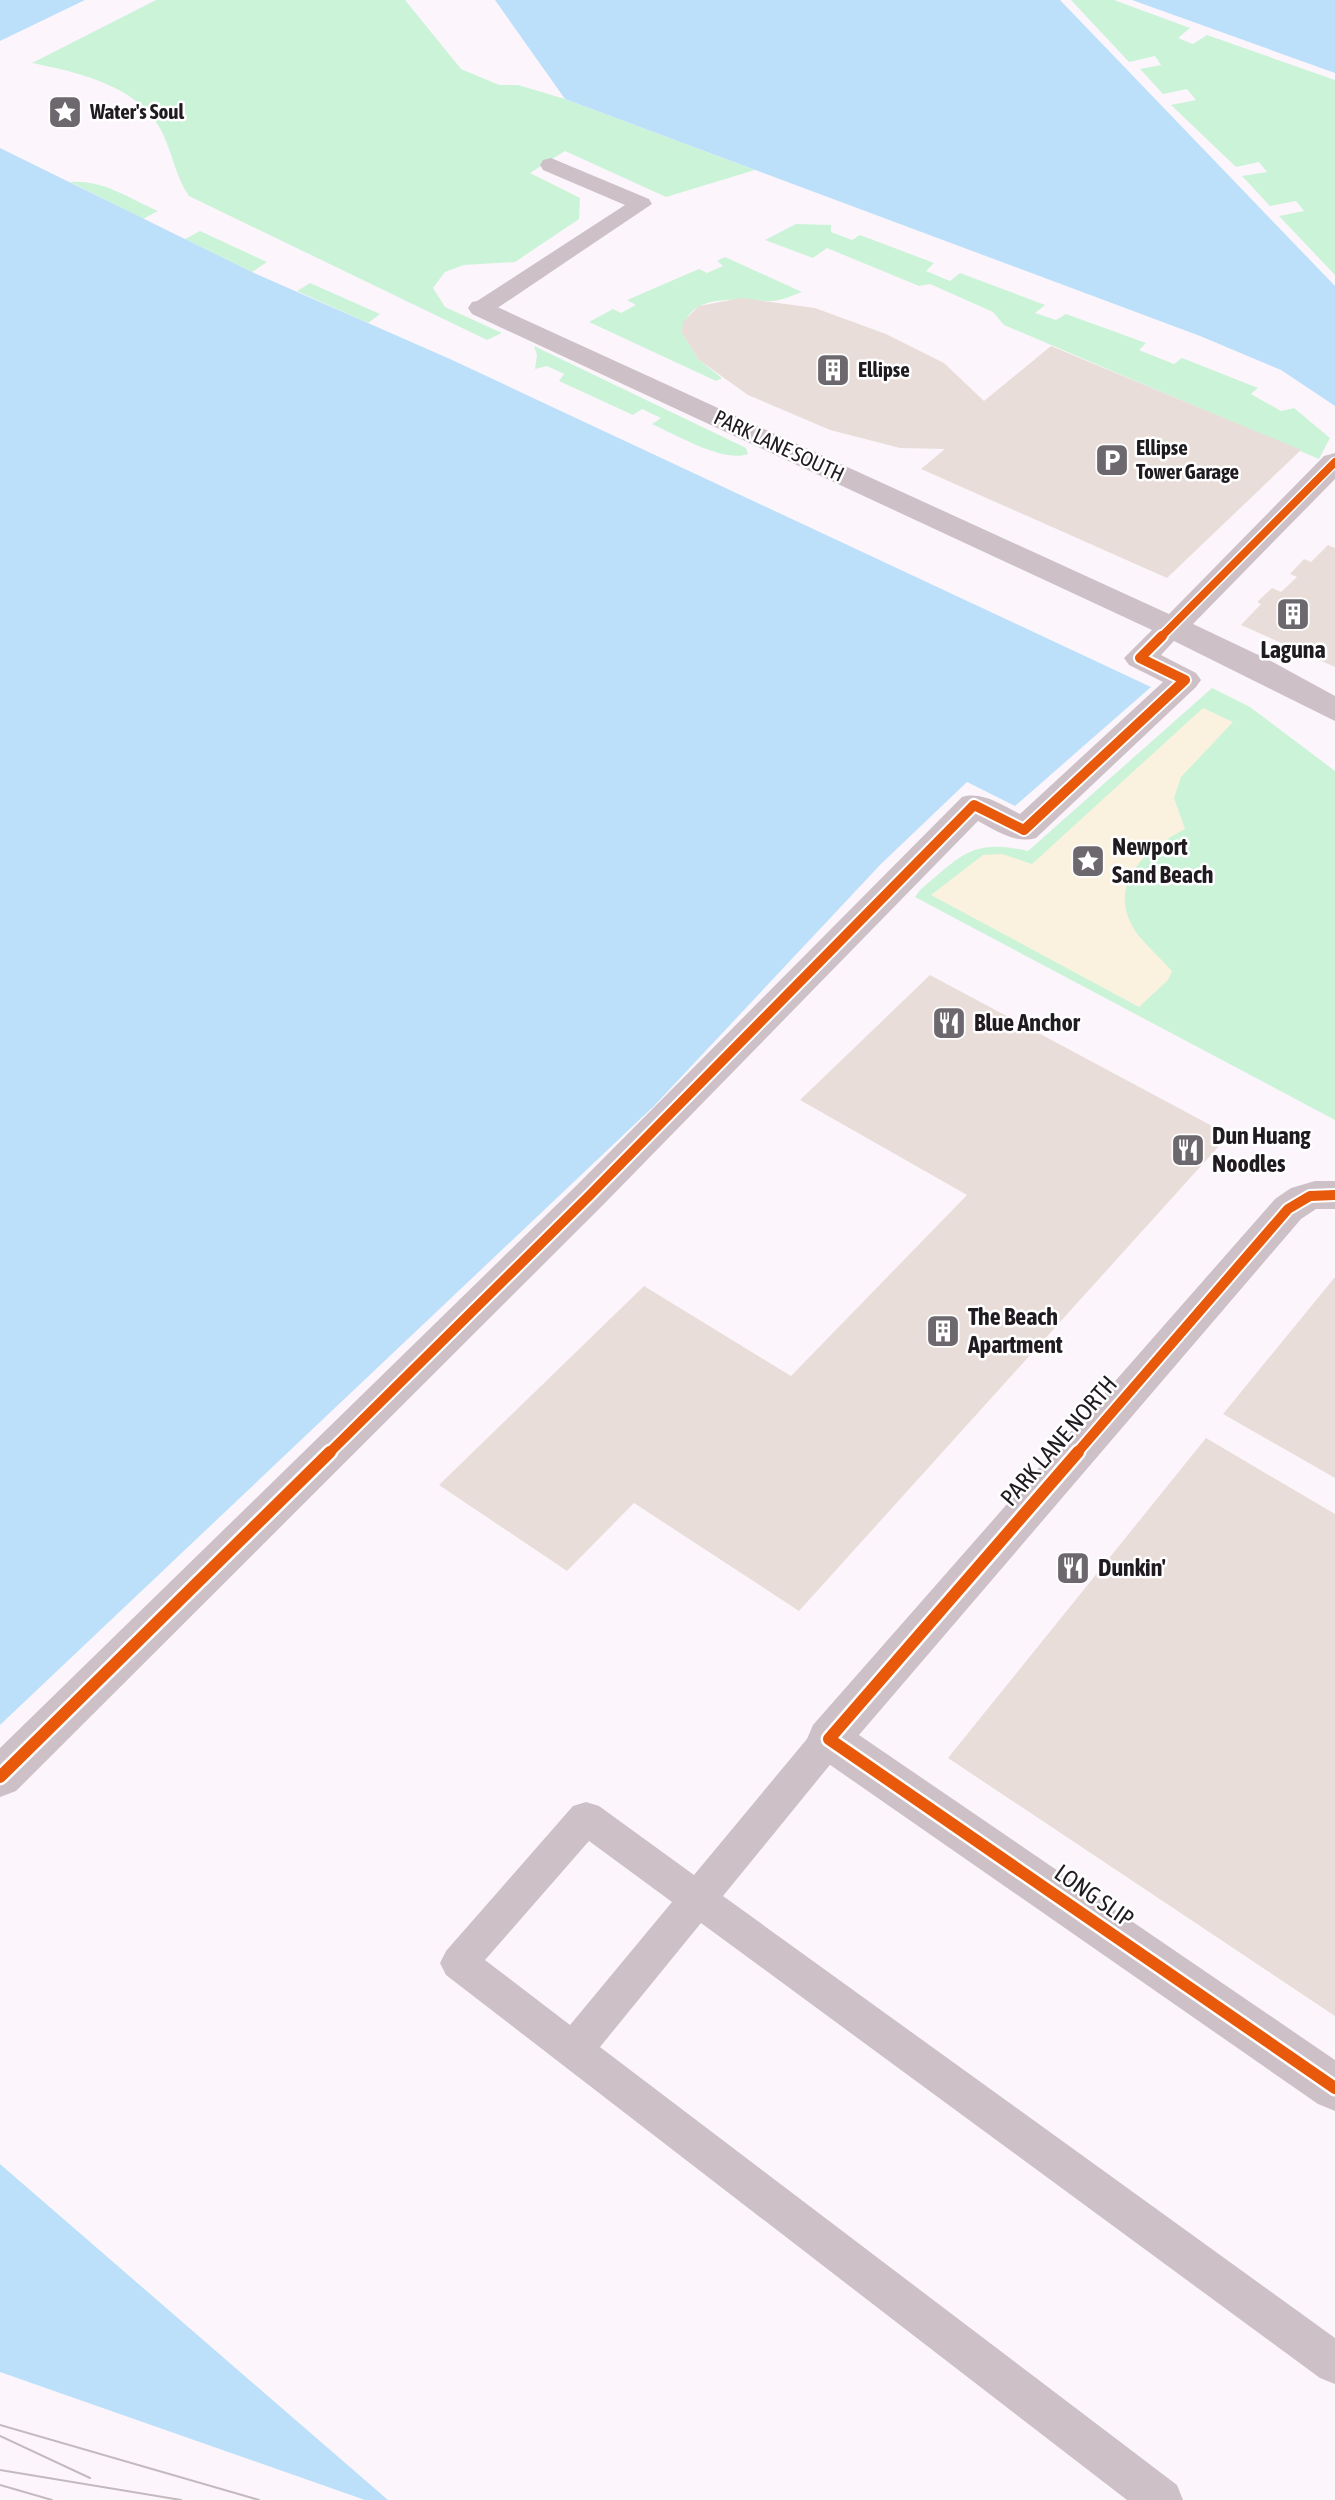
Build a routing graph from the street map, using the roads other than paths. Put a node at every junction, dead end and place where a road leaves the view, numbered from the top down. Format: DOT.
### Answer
graph roads {
  1 [pos="551,165"];
  2 [pos="482,308"];
  3 [pos="1335,461"];
  4 [pos="1335,710"];
  5 [pos="1335,1195"];
  6 [pos="829,1740"];
  7 [pos="0,1777"];
  8 [pos="698,1898"];
  9 [pos="574,2049"];
  10 [pos="1335,2088"];
  11 [pos="1335,2363"];
  12 [pos="1162,2500"];
  1 -- 2 [label="lane, PARK LANE SOUTH"];
  2 -- 4 [label="street, PARK LANE SOUTH"];
  3 -- 7 [label="street"];
  5 -- 6 [label="street, PARK LANE NORTH"];
  6 -- 8 [label="lane"];
  6 -- 10 [label="street, LONG SLIP"];
  8 -- 9 [label="lane"];
  8 -- 9 [label="lane"];
  8 -- 11 [label="lane"];
  9 -- 12 [label="lane"];
}
